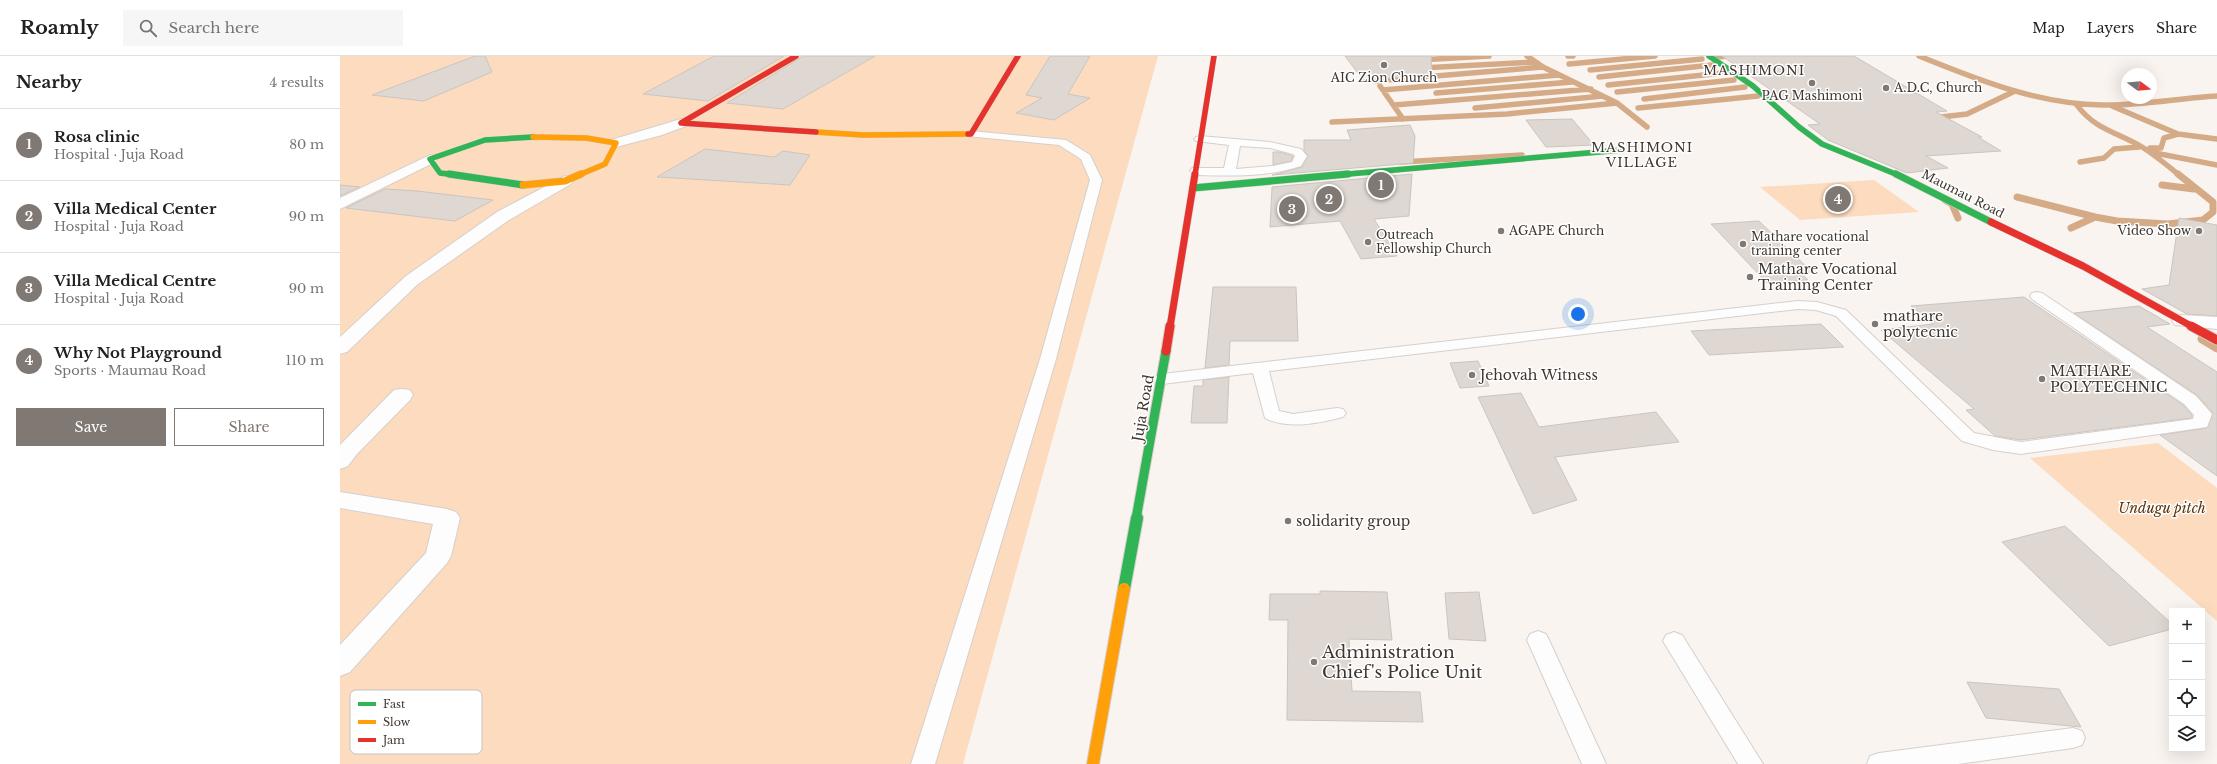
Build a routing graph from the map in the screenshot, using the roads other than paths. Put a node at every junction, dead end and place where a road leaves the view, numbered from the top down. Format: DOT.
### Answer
graph roads {
  1 [pos="796,56"];
  2 [pos="1018,56"];
  3 [pos="1214,56"];
  4 [pos="1709,56"];
  5 [pos="681,123"];
  6 [pos="970,134"];
  7 [pos="1200,139"];
  8 [pos="1235,142"];
  9 [pos="616,143"];
  10 [pos="1622,150"];
  11 [pos="430,159"];
  12 [pos="1196,171"];
  13 [pos="1229,172"];
  14 [pos="565,181"];
  15 [pos="1193,188"];
  16 [pos="340,204"];
  17 [pos="2037,296"];
  18 [pos="2182,321"];
  19 [pos="2217,323"];
  20 [pos="2217,340"];
  21 [pos="340,348"];
  22 [pos="1260,368"];
  23 [pos="1162,379"];
  24 [pos="402,395"];
  25 [pos="1337,413"];
  26 [pos="340,461"];
  27 [pos="340,500"];
  28 [pos="1538,640"];
  29 [pos="1674,641"];
  30 [pos="340,664"];
  31 [pos="2073,738"];
  32 [pos="922,764"];
  33 [pos="1093,764"];
  34 [pos="1594,764"];
  35 [pos="1751,764"];
  36 [pos="1879,764"];
  1 -- 5 [label="street"];
  2 -- 6 [label="street"];
  3 -- 7 [label="street, Juja Road"];
  4 -- 18 [label="street, Maumau Road"];
  5 -- 6 [label="street"];
  5 -- 9 [label="street"];
  6 -- 32 [label="lane"];
  7 -- 8 [label="lane"];
  7 -- 12 [label="street, Juja Road"];
  8 -- 13 [label="lane"];
  8 -- 13 [label="lane"];
  9 -- 11 [label="street"];
  9 -- 14 [label="street"];
  10 -- 15 [label="street"];
  11 -- 14 [label="street"];
  11 -- 16 [label="street"];
  12 -- 13 [label="lane"];
  12 -- 15 [label="street, Juja Road"];
  14 -- 21 [label="street"];
  15 -- 23 [label="street, Juja Road"];
  17 -- 22 [label="lane"];
  18 -- 19 [label="street"];
  18 -- 20 [label="street, Maumau Road"];
  22 -- 23 [label="lane"];
  22 -- 25 [label="lane"];
  23 -- 33 [label="street, Juja Road"];
  24 -- 26 [label="street"];
  27 -- 30 [label="street"];
  28 -- 34 [label="lane"];
  29 -- 35 [label="lane"];
  31 -- 36 [label="lane"];
}
